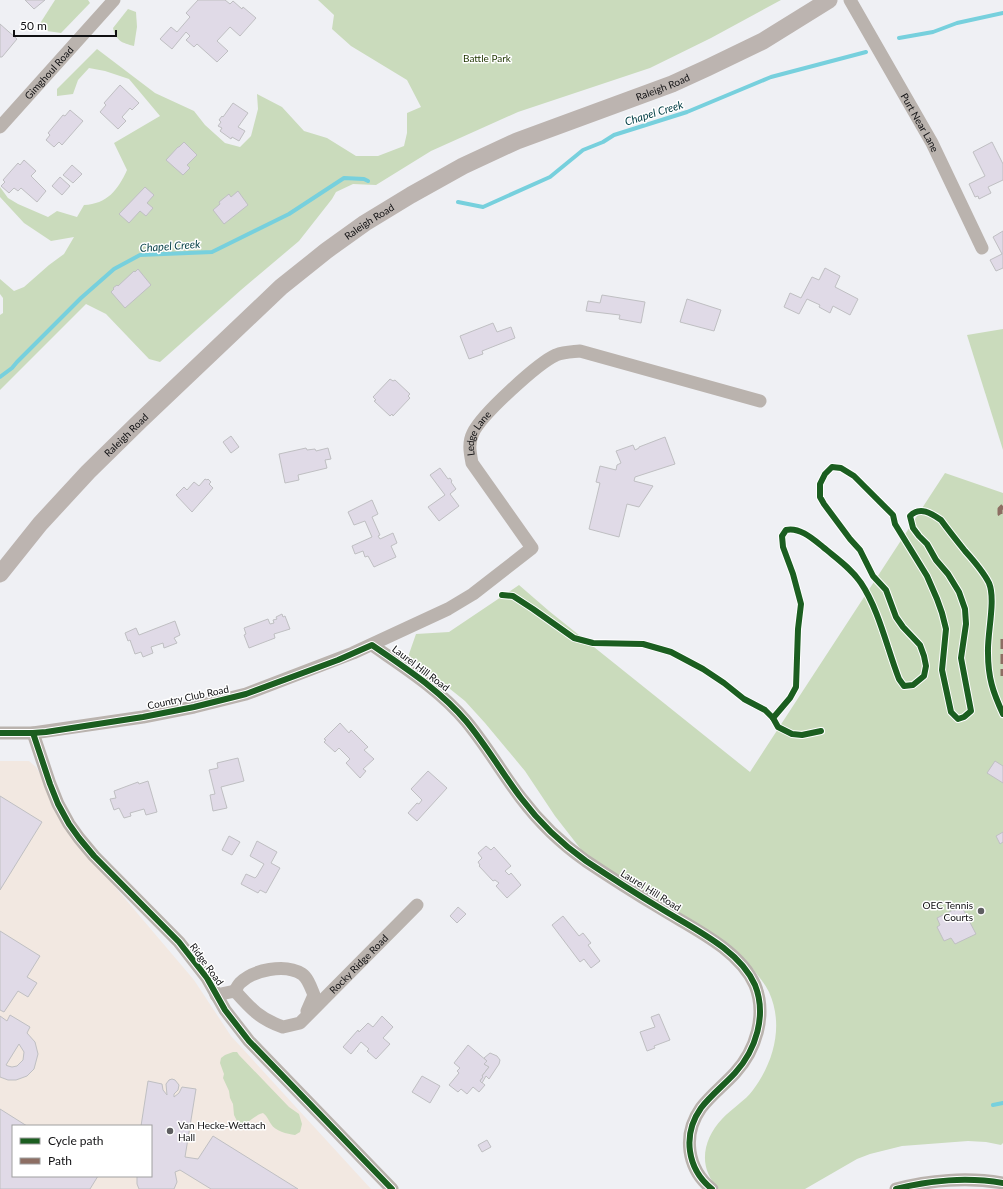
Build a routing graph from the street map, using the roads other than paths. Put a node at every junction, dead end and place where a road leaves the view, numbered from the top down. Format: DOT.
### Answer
graph roads {
  1 [pos="114,0"];
  2 [pos="829,0"];
  3 [pos="850,0"];
  4 [pos="0,127"];
  5 [pos="982,248"];
  6 [pos="760,400"];
  7 [pos="0,574"];
  8 [pos="372,645"];
  9 [pos="0,733"];
  10 [pos="33,733"];
  11 [pos="417,905"];
  12 [pos="235,991"];
  13 [pos="216,995"];
  14 [pos="300,1022"];
  15 [pos="1003,1183"];
  16 [pos="392,1189"];
  17 [pos="712,1189"];
  18 [pos="896,1189"];
  1 -- 4 [label="street, Gimghoul Road"];
  2 -- 7 [label="main road, Raleigh Road"];
  3 -- 5 [label="street, Purt Near Lane"];
  6 -- 8 [label="street, Ledge Lane"];
  8 -- 10 [label="street, Country Club Road"];
  8 -- 17 [label="street, Laurel Hill Road"];
  9 -- 10 [label="street, Country Club Road"];
  10 -- 13 [label="street, Ridge Road"];
  11 -- 14 [label="street, Rocky Ridge Road"];
  12 -- 13 [label="street"];
  12 -- 14 [label="street"];
  12 -- 14 [label="street, Rocky Ridge Road"];
  13 -- 16 [label="street, Ridge Road"];
  15 -- 18 [label="street"];
}
